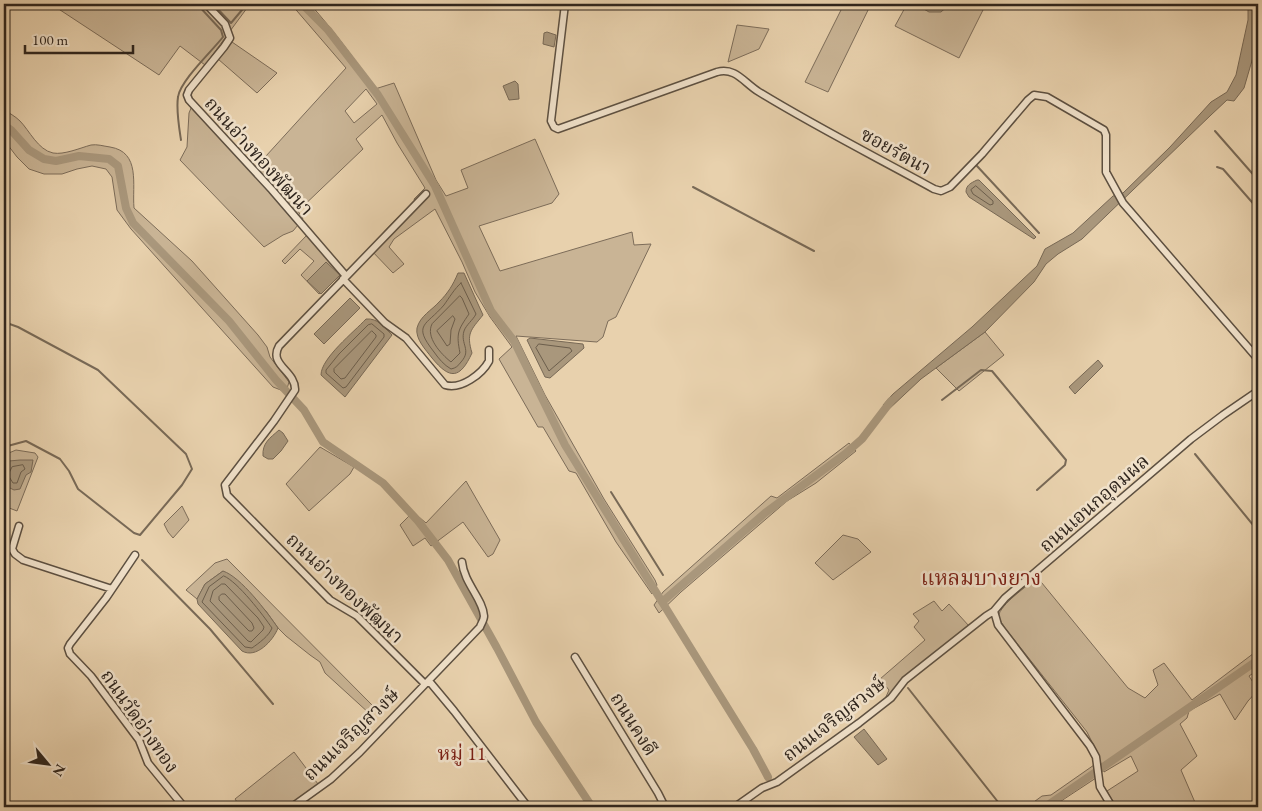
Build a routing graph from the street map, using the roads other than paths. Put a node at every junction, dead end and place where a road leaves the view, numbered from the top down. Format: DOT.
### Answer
graph roads {
  1 [pos="206,4"];
  2 [pos="565,4"];
  3 [pos="426,194"];
  4 [pos="345,278"];
  5 [pos="489,350"];
  6 [pos="1258,359"];
  7 [pos="1258,391"];
  8 [pos="18,526"];
  9 [pos="135,555"];
  10 [pos="462,562"];
  11 [pos="112,589"];
  12 [pos="994,611"];
  13 [pos="575,657"];
  14 [pos="427,682"];
  15 [pos="184,807"];
  16 [pos="292,807"];
  17 [pos="528,807"];
  18 [pos="665,807"];
  19 [pos="735,807"];
  20 [pos="1112,807"];
  1 -- 4 [label="street, ถนนอ่างทองพัฒนา"];
  2 -- 6 [label="street, ซอยรัตนา"];
  3 -- 4 [label="street, ถนนอ่างทองพัฒนา"];
  4 -- 5 [label="street, ถนนอ่างทองพัฒนา"];
  4 -- 14 [label="street, ถนนอ่างทองพัฒนา"];
  7 -- 12 [label="street, ถนนเอนกอุดมผล"];
  8 -- 11 [label="street"];
  9 -- 11 [label="street, ถนนวัดอ่างทอง"];
  10 -- 14 [label="street, ถนนเจริญสวงษ์"];
  11 -- 15 [label="street, ถนนวัดอ่างทอง"];
  12 -- 19 [label="street, ถนนเจริญสวงษ์"];
  12 -- 20 [label="street"];
  13 -- 18 [label="street, ถนนคงดี"];
  14 -- 16 [label="street, ถนนเจริญสวงษ์"];
  14 -- 17 [label="street"];
}
